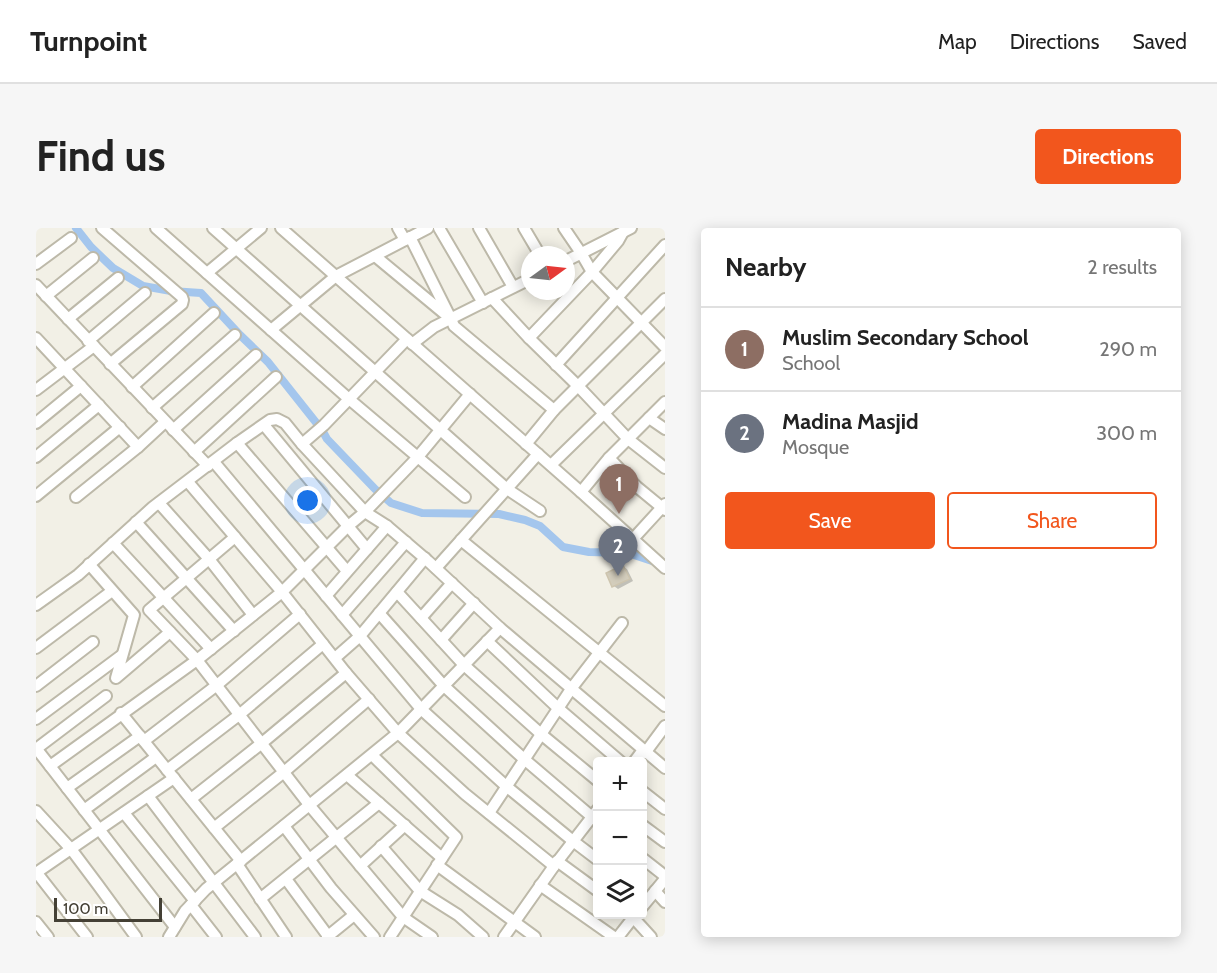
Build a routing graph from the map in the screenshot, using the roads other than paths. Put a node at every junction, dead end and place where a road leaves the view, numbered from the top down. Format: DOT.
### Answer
graph roads {
  1 [pos="102,228"];
  2 [pos="156,228"];
  3 [pos="213,228"];
  4 [pos="261,228"];
  5 [pos="281,228"];
  6 [pos="398,228"];
  7 [pos="428,228"];
  8 [pos="439,228"];
  9 [pos="479,228"];
  10 [pos="524,228"];
  11 [pos="564,228"];
  12 [pos="627,230"];
  13 [pos="610,233"];
  14 [pos="71,238"];
  15 [pos="408,239"];
  16 [pos="665,245"];
  17 [pos="535,246"];
  18 [pos="236,249"];
  19 [pos="581,253"];
  20 [pos="375,256"];
  21 [pos="575,256"];
  22 [pos="93,258"];
  23 [pos="36,264"];
  24 [pos="592,272"];
  25 [pos="207,273"];
  26 [pos="336,276"];
  27 [pos="118,278"];
  28 [pos="521,283"];
  29 [pos="36,285"];
  30 [pos="513,287"];
  31 [pos="145,293"];
  32 [pos="46,296"];
  33 [pos="617,298"];
  34 [pos="665,299"];
  35 [pos="487,300"];
  36 [pos="300,306"];
  37 [pos="213,313"];
  38 [pos="68,319"];
  39 [pos="450,319"];
  40 [pos="641,323"];
  41 [pos="272,330"];
  42 [pos="235,335"];
  43 [pos="36,338"];
  44 [pos="529,338"];
  45 [pos="410,342"];
  46 [pos="91,344"];
  47 [pos="665,347"];
  48 [pos="665,354"];
  49 [pos="255,355"];
  50 [pos="110,364"];
  51 [pos="556,365"];
  52 [pos="64,369"];
  53 [pos="375,372"];
  54 [pos="276,377"];
  55 [pos="38,384"];
  56 [pos="578,386"];
  57 [pos="81,387"];
  58 [pos="132,387"];
  59 [pos="470,394"];
  60 [pos="349,399"];
  61 [pos="665,402"];
  62 [pos="99,405"];
  63 [pos="152,408"];
  64 [pos="554,411"];
  65 [pos="605,414"];
  66 [pos="649,418"];
  67 [pos="165,422"];
  68 [pos="36,423"];
  69 [pos="264,424"];
  70 [pos="120,427"];
  71 [pos="665,429"];
  72 [pos="174,430"];
  73 [pos="440,430"];
  74 [pos="628,439"];
  75 [pos="237,443"];
  76 [pos="302,444"];
  77 [pos="526,444"];
  78 [pos="138,447"];
  79 [pos="194,452"];
  80 [pos="538,454"];
  81 [pos="36,457"];
  82 [pos="417,458"];
  83 [pos="609,458"];
  84 [pos="211,464"];
  85 [pos="550,465"];
  86 [pos="665,468"];
  87 [pos="188,482"];
  88 [pos="507,489"];
  89 [pos="581,492"];
  90 [pos="36,496"];
  91 [pos="76,497"];
  92 [pos="465,497"];
  93 [pos="159,503"];
  94 [pos="664,507"];
  95 [pos="540,511"];
  96 [pos="365,512"];
  97 [pos="136,522"];
  98 [pos="387,526"];
  99 [pos="347,527"];
  100 [pos="235,537"];
  101 [pos="633,539"];
  102 [pos="461,540"];
  103 [pos="406,542"];
  104 [pos="113,543"];
  105 [pos="327,547"];
  106 [pos="367,549"];
  107 [pos="425,558"];
  108 [pos="209,559"];
  109 [pos="89,564"];
  110 [pos="436,568"];
  111 [pos="665,568"];
  112 [pos="304,570"];
  113 [pos="347,571"];
  114 [pos="186,578"];
  115 [pos="452,583"];
  116 [pos="112,591"];
  117 [pos="282,592"];
  118 [pos="397,592"];
  119 [pos="326,596"];
  120 [pos="163,598"];
  121 [pos="474,603"];
  122 [pos="36,605"];
  123 [pos="300,614"];
  124 [pos="379,614"];
  125 [pos="253,615"];
  126 [pos="342,615"];
  127 [pos="422,618"];
  128 [pos="622,623"];
  129 [pos="500,628"];
  130 [pos="234,631"];
  131 [pos="170,632"];
  132 [pos="360,636"];
  133 [pos="441,640"];
  134 [pos="487,641"];
  135 [pos="93,642"];
  136 [pos="323,644"];
  137 [pos="36,648"];
  138 [pos="211,649"];
  139 [pos="599,652"];
  140 [pos="122,655"];
  141 [pos="335,658"];
  142 [pos="197,660"];
  143 [pos="464,665"];
  144 [pos="346,673"];
  145 [pos="217,685"];
  146 [pos="36,686"];
  147 [pos="444,686"];
  148 [pos="571,689"];
  149 [pos="106,696"];
  150 [pos="369,699"];
  151 [pos="665,706"];
  152 [pos="558,708"];
  153 [pos="421,709"];
  154 [pos="122,713"];
  155 [pos="239,715"];
  156 [pos="36,718"];
  157 [pos="665,726"];
  158 [pos="398,733"];
  159 [pos="541,734"];
  160 [pos="142,738"];
  161 [pos="262,743"];
  162 [pos="36,748"];
  163 [pos="644,752"];
  164 [pos="372,755"];
  165 [pos="156,757"];
  166 [pos="615,757"];
  167 [pos="639,757"];
  168 [pos="524,759"];
  169 [pos="50,766"];
  170 [pos="665,768"];
  171 [pos="284,772"];
  172 [pos="170,774"];
  173 [pos="347,775"];
  174 [pos="593,778"];
  175 [pos="506,786"];
  176 [pos="67,788"];
  177 [pos="647,795"];
  178 [pos="148,796"];
  179 [pos="191,799"];
  180 [pos="379,803"];
  181 [pos="310,806"];
  182 [pos="665,809"];
  183 [pos="84,810"];
  184 [pos="36,812"];
  185 [pos="124,813"];
  186 [pos="489,813"];
  187 [pos="593,814"];
  188 [pos="593,818"];
  189 [pos="405,825"];
  190 [pos="284,826"];
  191 [pos="214,828"];
  192 [pos="647,829"];
  193 [pos="99,830"];
  194 [pos="337,837"];
  195 [pos="573,841"];
  196 [pos="665,842"];
  197 [pos="381,846"];
  198 [pos="71,849"];
  199 [pos="593,857"];
  200 [pos="310,859"];
  201 [pos="440,861"];
  202 [pos="239,862"];
  203 [pos="647,862"];
  204 [pos="555,863"];
  205 [pos="360,866"];
  206 [pos="36,873"];
  207 [pos="665,877"];
  208 [pos="285,879"];
  209 [pos="214,882"];
  210 [pos="540,885"];
  211 [pos="593,888"];
  212 [pos="420,891"];
  213 [pos="647,897"];
  214 [pos="260,899"];
  215 [pos="665,902"];
  216 [pos="193,903"];
  217 [pos="354,915"];
  218 [pos="403,916"];
  219 [pos="631,919"];
  220 [pos="636,919"];
  221 [pos="514,921"];
  222 [pos="36,922"];
  223 [pos="172,932"];
  224 [pos="48,937"];
  225 [pos="87,937"];
  226 [pos="136,937"];
  227 [pos="216,937"];
  228 [pos="255,937"];
  229 [pos="286,937"];
  230 [pos="328,937"];
  231 [pos="374,937"];
  232 [pos="390,937"];
  233 [pos="432,937"];
  234 [pos="483,937"];
  235 [pos="504,937"];
  236 [pos="535,937"];
  237 [pos="614,937"];
  238 [pos="618,937"];
  239 [pos="651,937"];
  1 -- 50 [label="street"];
  2 -- 25 [label="street"];
  3 -- 18 [label="street"];
  4 -- 18 [label="street"];
  5 -- 26 [label="street"];
  6 -- 15 [label="street"];
  7 -- 15 [label="street"];
  8 -- 35 [label="street"];
  9 -- 30 [label="street"];
  10 -- 17 [label="street"];
  11 -- 19 [label="street"];
  12 -- 13 [label="street"];
  12 -- 24 [label="street"];
  13 -- 19 [label="street"];
  14 -- 23 [label="street"];
  15 -- 20 [label="street"];
  15 -- 39 [label="street"];
  16 -- 33 [label="street"];
  18 -- 25 [label="street"];
  18 -- 36 [label="street"];
  19 -- 21 [label="street"];
  19 -- 24 [label="street"];
  20 -- 26 [label="street"];
  20 -- 39 [label="street"];
  22 -- 32 [label="street"];
  24 -- 33 [label="street"];
  24 -- 44 [label="street"];
  25 -- 41 [label="street"];
  26 -- 36 [label="street"];
  26 -- 45 [label="street"];
  27 -- 38 [label="street"];
  28 -- 30 [label="street"];
  29 -- 32 [label="street"];
  30 -- 35 [label="street"];
  31 -- 46 [label="street"];
  32 -- 38 [label="street"];
  33 -- 40 [label="street"];
  33 -- 51 [label="street"];
  34 -- 40 [label="street"];
  35 -- 39 [label="street"];
  35 -- 44 [label="street"];
  36 -- 41 [label="street"];
  36 -- 53 [label="street"];
  37 -- 58 [label="street"];
  38 -- 46 [label="street"];
  39 -- 45 [label="street"];
  39 -- 64 [label="street"];
  40 -- 47 [label="street"];
  40 -- 56 [label="street"];
  41 -- 60 [label="street"];
  42 -- 63 [label="street"];
  43 -- 52 [label="street"];
  44 -- 51 [label="street"];
  45 -- 53 [label="street"];
  45 -- 59 [label="street"];
  46 -- 50 [label="street"];
  46 -- 52 [label="street"];
  48 -- 65 [label="street"];
  49 -- 72 [label="street"];
  50 -- 58 [label="street"];
  51 -- 56 [label="street"];
  52 -- 55 [label="street"];
  52 -- 57 [label="street"];
  53 -- 60 [label="street"];
  53 -- 73 [label="street"];
  54 -- 79 [label="street"];
  56 -- 64 [label="street"];
  56 -- 65 [label="street"];
  57 -- 62 [label="street"];
  57 -- 68 [label="street"];
  58 -- 63 [label="street"];
  59 -- 73 [label="street"];
  59 -- 77 [label="street"];
  60 -- 76 [label="street"];
  60 -- 82 [label="street"];
  61 -- 66 [label="street"];
  62 -- 70 [label="street"];
  62 -- 81 [label="street"];
  63 -- 67 [label="street"];
  64 -- 77 [label="street"];
  65 -- 74 [label="street"];
  65 -- 85 [label="street"];
  66 -- 71 [label="street"];
  66 -- 74 [label="street"];
  67 -- 72 [label="street"];
  67 -- 78 [label="street"];
  69 -- 75 [label="street"];
  69 -- 76 [label="street"];
  69 -- 99 [label="street"];
  70 -- 78 [label="street"];
  70 -- 90 [label="street"];
  72 -- 79 [label="street"];
  73 -- 82 [label="street"];
  73 -- 88 [label="street"];
  74 -- 83 [label="street"];
  74 -- 86 [label="street"];
  75 -- 84 [label="street"];
  75 -- 105 [label="street"];
  76 -- 96 [label="street"];
  77 -- 80 [label="street"];
  78 -- 91 [label="street"];
  79 -- 84 [label="street"];
  80 -- 85 [label="street"];
  80 -- 88 [label="street"];
  82 -- 92 [label="street"];
  82 -- 96 [label="street"];
  83 -- 89 [label="street"];
  83 -- 94 [label="street"];
  84 -- 87 [label="street"];
  84 -- 112 [label="street"];
  85 -- 89 [label="street"];
  87 -- 93 [label="street"];
  87 -- 100 [label="street"];
  88 -- 95 [label="street"];
  88 -- 102 [label="street"];
  89 -- 101 [label="street"];
  93 -- 97 [label="street"];
  93 -- 108 [label="street"];
  94 -- 101 [label="street"];
  96 -- 98 [label="street"];
  96 -- 99 [label="street"];
  97 -- 104 [label="street"];
  97 -- 114 [label="street"];
  98 -- 103 [label="street"];
  98 -- 106 [label="street"];
  99 -- 105 [label="street"];
  99 -- 106 [label="street"];
  100 -- 108 [label="street"];
  100 -- 117 [label="street"];
  101 -- 111 [label="street"];
  102 -- 110 [label="street"];
  102 -- 139 [label="street"];
  103 -- 107 [label="street"];
  103 -- 126 [label="street"];
  104 -- 109 [label="street"];
  104 -- 120 [label="street"];
  105 -- 112 [label="street"];
  105 -- 113 [label="street"];
  106 -- 113 [label="street"];
  107 -- 110 [label="street"];
  107 -- 118 [label="street"];
  108 -- 114 [label="street"];
  108 -- 125 [label="street"];
  109 -- 116 [label="street"];
  109 -- 122 [label="street"];
  110 -- 115 [label="street"];
  112 -- 117 [label="street"];
  112 -- 119 [label="street"];
  113 -- 119 [label="street"];
  114 -- 120 [label="street"];
  114 -- 130 [label="street"];
  115 -- 121 [label="street"];
  115 -- 127 [label="street"];
  116 -- 137 [label="street"];
  116 -- 140 [label="street"];
  117 -- 123 [label="street"];
  117 -- 125 [label="street"];
  118 -- 124 [label="street"];
  118 -- 127 [label="street"];
  119 -- 126 [label="street"];
  120 -- 131 [label="street"];
  120 -- 138 [label="street"];
  121 -- 129 [label="street"];
  121 -- 133 [label="street"];
  123 -- 136 [label="street"];
  123 -- 145 [label="street"];
  124 -- 132 [label="street"];
  124 -- 147 [label="street"];
  125 -- 130 [label="street"];
  126 -- 132 [label="street"];
  127 -- 133 [label="street"];
  128 -- 139 [label="street"];
  129 -- 134 [label="street"];
  129 -- 148 [label="street"];
  130 -- 138 [label="street"];
  131 -- 140 [label="street"];
  131 -- 142 [label="street"];
  132 -- 141 [label="street"];
  132 -- 153 [label="street"];
  133 -- 143 [label="street"];
  134 -- 143 [label="street"];
  134 -- 152 [label="street"];
  135 -- 146 [label="street"];
  136 -- 141 [label="street"];
  136 -- 155 [label="street"];
  138 -- 142 [label="street"];
  139 -- 148 [label="street"];
  139 -- 151 [label="street"];
  140 -- 156 [label="street"];
  141 -- 144 [label="street"];
  142 -- 145 [label="street"];
  142 -- 154 [label="street"];
  143 -- 147 [label="street"];
  143 -- 159 [label="street"];
  144 -- 150 [label="street"];
  144 -- 161 [label="street"];
  145 -- 155 [label="street"];
  145 -- 160 [label="street"];
  147 -- 153 [label="street"];
  147 -- 168 [label="street"];
  148 -- 152 [label="street"];
  148 -- 163 [label="street"];
  149 -- 162 [label="street"];
  150 -- 158 [label="street"];
  150 -- 171 [label="street"];
  152 -- 159 [label="street"];
  152 -- 166 [label="street"];
  153 -- 158 [label="street"];
  153 -- 175 [label="street"];
  154 -- 160 [label="street"];
  154 -- 169 [label="street"];
  155 -- 161 [label="street"];
  155 -- 172 [label="street"];
  157 -- 163 [label="street"];
  158 -- 164 [label="street"];
  158 -- 186 [label="street"];
  159 -- 168 [label="street"];
  159 -- 174 [label="street"];
  160 -- 165 [label="street"];
  160 -- 176 [label="street"];
  161 -- 171 [label="street"];
  161 -- 179 [label="street"];
  162 -- 169 [label="street"];
  163 -- 167 [label="street"];
  163 -- 170 [label="street"];
  164 -- 173 [label="street"];
  164 -- 201 [label="street"];
  165 -- 172 [label="street"];
  165 -- 183 [label="street"];
  168 -- 175 [label="street"];
  168 -- 187 [label="street"];
  169 -- 176 [label="street"];
  171 -- 181 [label="street"];
  171 -- 191 [label="street"];
  172 -- 178 [label="street"];
  172 -- 179 [label="street"];
  173 -- 180 [label="street"];
  173 -- 181 [label="street"];
  175 -- 186 [label="street"];
  175 -- 195 [label="street"];
  176 -- 183 [label="street"];
  177 -- 182 [label="street"];
  178 -- 185 [label="street"];
  178 -- 209 [label="street"];
  179 -- 191 [label="street"];
  180 -- 189 [label="street"];
  180 -- 194 [label="street"];
  181 -- 190 [label="street"];
  181 -- 194 [label="street"];
  183 -- 193 [label="street"];
  184 -- 198 [label="street"];
  185 -- 193 [label="street"];
  185 -- 216 [label="street"];
  186 -- 204 [label="street"];
  188 -- 195 [label="street"];
  189 -- 197 [label="street"];
  189 -- 201 [label="street"];
  190 -- 200 [label="street"];
  190 -- 202 [label="street"];
  191 -- 202 [label="street"];
  192 -- 196 [label="street"];
  193 -- 198 [label="street"];
  193 -- 223 [label="street"];
  194 -- 200 [label="street"];
  194 -- 205 [label="street"];
  195 -- 199 [label="street"];
  195 -- 204 [label="street"];
  197 -- 205 [label="street"];
  197 -- 212 [label="street"];
  198 -- 206 [label="street"];
  198 -- 226 [label="street"];
  200 -- 208 [label="street"];
  200 -- 217 [label="street"];
  201 -- 212 [label="street"];
  201 -- 221 [label="street"];
  202 -- 209 [label="street"];
  202 -- 214 [label="street"];
  203 -- 207 [label="street"];
  204 -- 210 [label="street"];
  204 -- 211 [label="street"];
  205 -- 218 [label="street"];
  206 -- 225 [label="street"];
  207 -- 213 [label="street"];
  208 -- 214 [label="street"];
  208 -- 230 [label="street"];
  209 -- 216 [label="street"];
  209 -- 228 [label="street"];
  210 -- 221 [label="street"];
  210 -- 237 [label="street"];
  212 -- 218 [label="street"];
  212 -- 234 [label="street"];
  213 -- 215 [label="street"];
  214 -- 229 [label="street"];
  216 -- 223 [label="street"];
  216 -- 227 [label="street"];
  217 -- 230 [label="street"];
  217 -- 231 [label="street"];
  218 -- 232 [label="street"];
  218 -- 233 [label="street"];
  219 -- 238 [label="street"];
  220 -- 239 [label="street"];
  221 -- 235 [label="street"];
  221 -- 236 [label="street"];
  222 -- 224 [label="street"];
}
